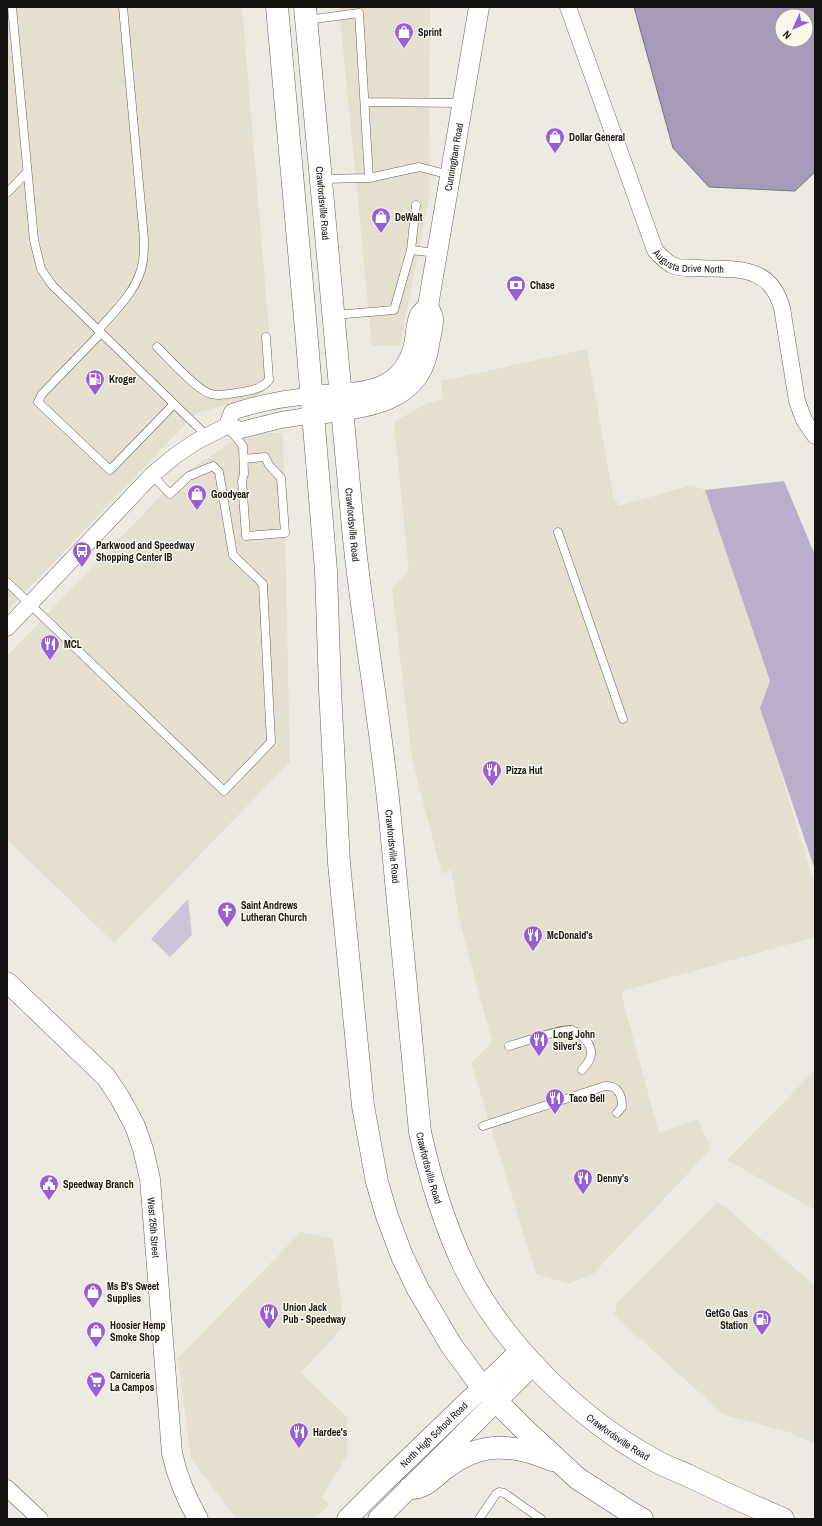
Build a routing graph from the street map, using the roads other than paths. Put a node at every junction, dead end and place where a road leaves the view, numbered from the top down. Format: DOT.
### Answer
graph roads {
  1 [pos="12,7"];
  2 [pos="123,7"];
  3 [pos="277,7"];
  4 [pos="479,7"];
  5 [pos="568,7"];
  6 [pos="359,10"];
  7 [pos="306,14"];
  8 [pos="365,102"];
  9 [pos="463,103"];
  10 [pos="27,172"];
  11 [pos="450,175"];
  12 [pos="369,178"];
  13 [pos="320,179"];
  14 [pos="7,193"];
  15 [pos="416,206"];
  16 [pos="410,250"];
  17 [pos="437,254"];
  18 [pos="333,315"];
  19 [pos="99,331"];
  20 [pos="266,337"];
  21 [pos="157,347"];
  22 [pos="341,402"];
  23 [pos="174,404"];
  24 [pos="313,406"];
  25 [pos="227,426"];
  26 [pos="206,436"];
  27 [pos="815,436"];
  28 [pos="244,459"];
  29 [pos="152,475"];
  30 [pos="558,532"];
  31 [pos="7,582"];
  32 [pos="29,603"];
  33 [pos="7,628"];
  34 [pos="623,719"];
  35 [pos="7,982"];
  36 [pos="509,1046"];
  37 [pos="582,1070"];
  38 [pos="617,1113"];
  39 [pos="483,1126"];
  40 [pos="527,1357"];
  41 [pos="489,1394"];
  42 [pos="562,1464"];
  43 [pos="7,1488"];
  44 [pos="410,1488"];
  45 [pos="529,1516"];
  46 [pos="40,1519"];
  47 [pos="198,1519"];
  48 [pos="348,1519"];
  49 [pos="378,1519"];
  50 [pos="479,1519"];
  51 [pos="541,1519"];
  52 [pos="642,1519"];
  53 [pos="783,1519"];
  1 -- 10 [label="lane"];
  2 -- 19 [label="lane"];
  3 -- 24 [label="main road"];
  4 -- 9 [label="street, Cunningham Road"];
  5 -- 27 [label="street, Augusta Drive North"];
  6 -- 7 [label="lane"];
  6 -- 8 [label="lane"];
  7 -- 13 [label="main road, Crawfordsville Road"];
  8 -- 9 [label="lane"];
  8 -- 12 [label="lane"];
  9 -- 11 [label="street, Cunningham Road"];
  10 -- 14 [label="lane"];
  10 -- 19 [label="lane"];
  11 -- 12 [label="lane"];
  11 -- 17 [label="street, Cunningham Road"];
  12 -- 13 [label="lane"];
  13 -- 18 [label="main road, Crawfordsville Road"];
  15 -- 16 [label="lane"];
  16 -- 17 [label="lane"];
  16 -- 18 [label="lane"];
  17 -- 22 [label="street, Cunningham Road"];
  18 -- 22 [label="main road, Crawfordsville Road"];
  19 -- 23 [label="lane"];
  19 -- 23 [label="lane"];
  20 -- 21 [label="lane"];
  22 -- 24 [label="street, Cunningham Road"];
  22 -- 40 [label="main road, Crawfordsville Road"];
  23 -- 26 [label="lane"];
  24 -- 25 [label="street"];
  24 -- 25 [label="street"];
  24 -- 41 [label="main road"];
  25 -- 26 [label="street"];
  25 -- 28 [label="lane"];
  26 -- 29 [label="street"];
  28 -- 28 [label="lane"];
  29 -- 32 [label="street"];
  29 -- 32 [label="lane"];
  30 -- 34 [label="lane"];
  31 -- 32 [label="lane"];
  32 -- 33 [label="street"];
  35 -- 47 [label="street, West 25th Street"];
  36 -- 37 [label="lane"];
  38 -- 39 [label="lane"];
  40 -- 41 [label="street, North High School Road"];
  40 -- 53 [label="main road, Crawfordsville Road"];
  41 -- 42 [label="main road"];
  41 -- 44 [label="street, North High School Road"];
  41 -- 48 [label="street, North High School Road"];
  42 -- 44 [label="main road"];
  42 -- 52 [label="main road"];
  43 -- 46 [label="street"];
  44 -- 49 [label="street, North High School Road"];
  45 -- 50 [label="lane"];
  45 -- 51 [label="lane"];
}
